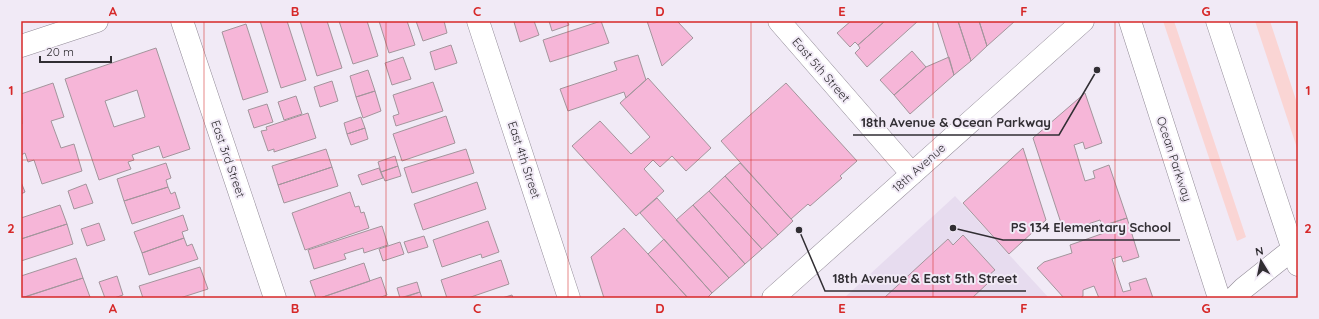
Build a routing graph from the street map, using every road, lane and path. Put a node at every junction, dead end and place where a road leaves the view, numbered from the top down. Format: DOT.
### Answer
graph roads {
  1 [pos="97,21"];
  2 [pos="182,21"];
  3 [pos="478,21"];
  4 [pos="779,21"];
  5 [pos="1083,21"];
  6 [pos="1130,21"];
  7 [pos="1217,21"];
  8 [pos="21,46"];
  9 [pos="912,174"];
  10 [pos="1295,257"];
  11 [pos="275,298"];
  12 [pos="569,298"];
  13 [pos="773,298"];
  14 [pos="1219,298"];
  15 [pos="1234,298"];
  1 -- 8 [label="street"];
  2 -- 11 [label="street, East 3rd Street"];
  3 -- 12 [label="street, East 4th Street"];
  4 -- 9 [label="street, East 5th Street"];
  5 -- 9 [label="street, 18th Avenue"];
  6 -- 14 [label="street, Ocean Parkway"];
  7 -- 10 [label="street"];
  9 -- 13 [label="street, 18th Avenue"];
  10 -- 15 [label="street"];
}
